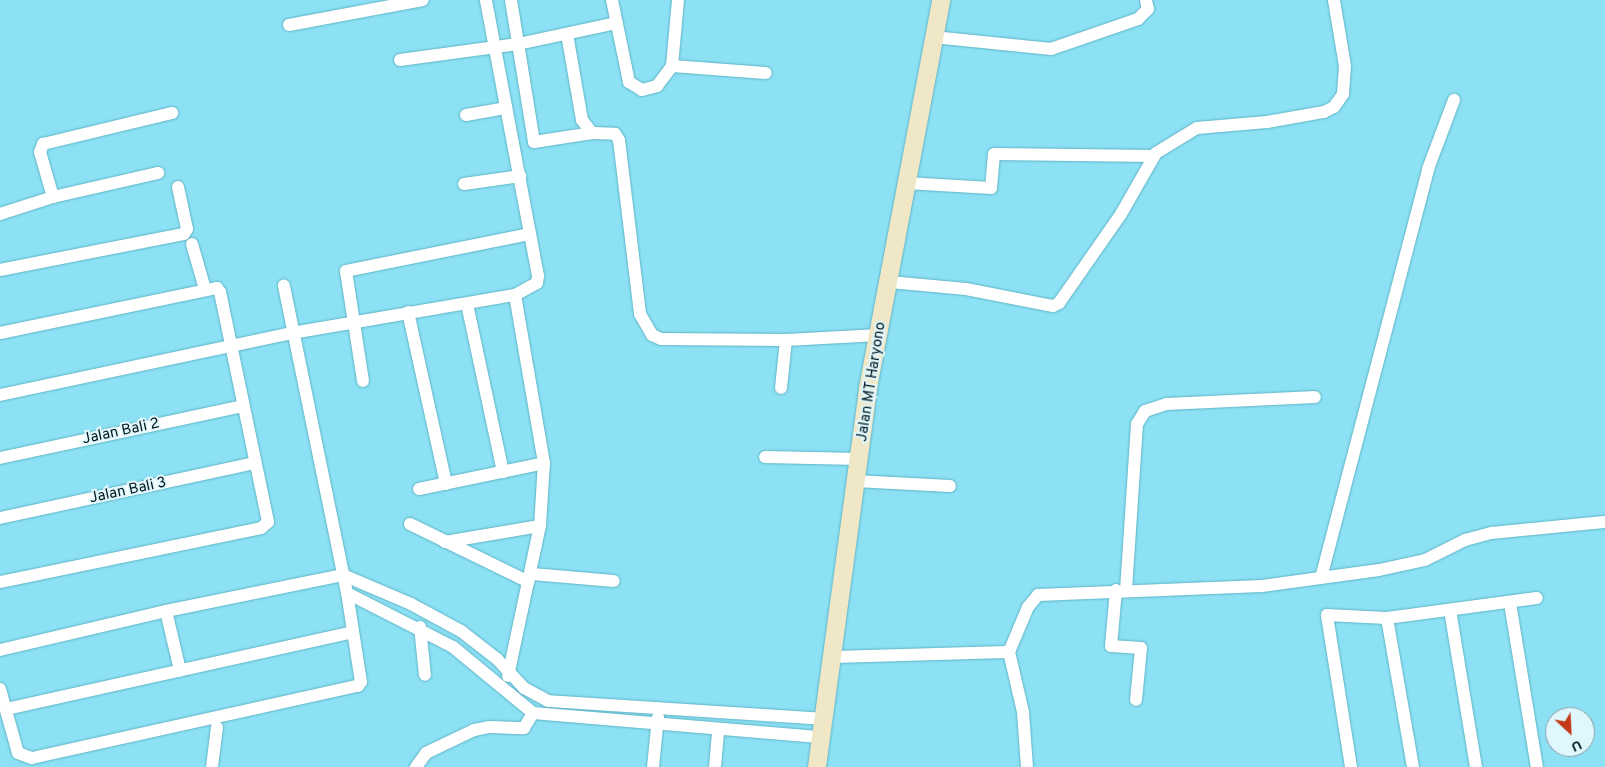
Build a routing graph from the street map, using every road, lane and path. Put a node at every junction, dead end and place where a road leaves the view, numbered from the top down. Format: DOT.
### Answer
graph roads {
  1 [pos="423,0"];
  2 [pos="486,0"];
  3 [pos="511,0"];
  4 [pos="612,0"];
  5 [pos="678,0"];
  6 [pos="941,0"];
  7 [pos="1146,0"];
  8 [pos="1334,0"];
  9 [pos="616,23"];
  10 [pos="289,25"];
  11 [pos="567,34"];
  12 [pos="933,37"];
  13 [pos="518,44"];
  14 [pos="494,46"];
  15 [pos="400,60"];
  16 [pos="672,66"];
  17 [pos="766,73"];
  18 [pos="1454,100"];
  19 [pos="506,108"];
  20 [pos="172,113"];
  21 [pos="466,115"];
  22 [pos="592,132"];
  23 [pos="1154,156"];
  24 [pos="158,173"];
  25 [pos="520,176"];
  26 [pos="906,183"];
  27 [pos="464,184"];
  28 [pos="178,187"];
  29 [pos="53,197"];
  30 [pos="0,214"];
  31 [pos="529,234"];
  32 [pos="192,244"];
  33 [pos="0,270"];
  34 [pos="890,282"];
  35 [pos="284,285"];
  36 [pos="205,289"];
  37 [pos="516,295"];
  38 [pos="467,304"];
  39 [pos="408,312"];
  40 [pos="352,322"];
  41 [pos="0,333"];
  42 [pos="292,333"];
  43 [pos="879,335"];
  44 [pos="786,340"];
  45 [pos="230,346"];
  46 [pos="363,382"];
  47 [pos="781,388"];
  48 [pos="0,395"];
  49 [pos="1315,397"];
  50 [pos="243,406"];
  51 [pos="0,458"];
  52 [pos="765,458"];
  53 [pos="859,459"];
  54 [pos="256,463"];
  55 [pos="544,463"];
  56 [pos="503,472"];
  57 [pos="855,481"];
  58 [pos="446,484"];
  59 [pos="950,486"];
  60 [pos="419,489"];
  61 [pos="0,518"];
  62 [pos="1605,522"];
  63 [pos="410,524"];
  64 [pos="540,526"];
  65 [pos="445,542"];
  66 [pos="343,575"];
  67 [pos="530,578"];
  68 [pos="1321,578"];
  69 [pos="614,581"];
  70 [pos="0,582"];
  71 [pos="1121,590"];
  72 [pos="347,593"];
  73 [pos="1537,598"];
  74 [pos="1510,602"];
  75 [pos="1450,610"];
  76 [pos="166,611"];
  77 [pos="1387,618"];
  78 [pos="420,627"];
  79 [pos="353,632"];
  80 [pos="0,650"];
  81 [pos="1009,652"];
  82 [pos="832,657"];
  83 [pos="180,670"];
  84 [pos="510,670"];
  85 [pos="425,675"];
  86 [pos="505,688"];
  87 [pos="0,689"];
  88 [pos="1136,700"];
  89 [pos="660,707"];
  90 [pos="6,709"];
  91 [pos="533,713"];
  92 [pos="823,719"];
  93 [pos="657,724"];
  94 [pos="217,727"];
  95 [pos="718,729"];
  96 [pos="821,737"];
  97 [pos="212,767"];
  98 [pos="416,767"];
  99 [pos="653,767"];
  100 [pos="715,767"];
  101 [pos="816,767"];
  102 [pos="1027,767"];
  103 [pos="1350,767"];
  104 [pos="1413,767"];
  105 [pos="1476,767"];
  106 [pos="1537,767"];
  1 -- 10 [label="street"];
  2 -- 14 [label="street"];
  3 -- 13 [label="street"];
  4 -- 9 [label="street"];
  5 -- 16 [label="street"];
  6 -- 12 [label="main road, Jalan MT Haryono"];
  7 -- 12 [label="street"];
  8 -- 23 [label="street"];
  9 -- 11 [label="street"];
  9 -- 16 [label="street"];
  11 -- 13 [label="street"];
  11 -- 22 [label="street"];
  12 -- 26 [label="main road, Jalan MT Haryono"];
  13 -- 14 [label="street"];
  13 -- 22 [label="street"];
  14 -- 15 [label="street"];
  14 -- 19 [label="street"];
  16 -- 17 [label="street"];
  18 -- 68 [label="street"];
  19 -- 21 [label="street"];
  19 -- 25 [label="street"];
  20 -- 29 [label="street"];
  22 -- 44 [label="street"];
  23 -- 26 [label="street"];
  23 -- 34 [label="street"];
  24 -- 29 [label="street"];
  25 -- 27 [label="street"];
  25 -- 31 [label="street"];
  26 -- 34 [label="main road, Jalan MT Haryono"];
  28 -- 33 [label="street"];
  29 -- 30 [label="street"];
  31 -- 37 [label="street"];
  31 -- 40 [label="street"];
  32 -- 36 [label="street"];
  34 -- 43 [label="main road, Jalan MT Haryono"];
  35 -- 42 [label="street"];
  36 -- 41 [label="street"];
  36 -- 45 [label="street"];
  37 -- 38 [label="street"];
  37 -- 55 [label="street"];
  38 -- 39 [label="street"];
  38 -- 56 [label="street"];
  39 -- 40 [label="street"];
  39 -- 58 [label="street"];
  40 -- 42 [label="street"];
  40 -- 46 [label="street"];
  42 -- 45 [label="street"];
  42 -- 66 [label="street"];
  43 -- 44 [label="street"];
  43 -- 53 [label="main road, Jalan MT Haryono"];
  44 -- 47 [label="street"];
  45 -- 48 [label="street"];
  45 -- 50 [label="street"];
  49 -- 71 [label="street"];
  50 -- 51 [label="street, Jalan Bali 2"];
  50 -- 54 [label="street"];
  52 -- 53 [label="street"];
  53 -- 57 [label="main road, Jalan MT Haryono"];
  54 -- 61 [label="street, Jalan Bali 3"];
  54 -- 70 [label="street"];
  55 -- 56 [label="street"];
  55 -- 64 [label="street"];
  56 -- 58 [label="street"];
  57 -- 59 [label="street"];
  57 -- 82 [label="main road, Jalan MT Haryono"];
  58 -- 60 [label="street"];
  62 -- 68 [label="street"];
  63 -- 65 [label="street"];
  64 -- 65 [label="street"];
  64 -- 67 [label="street"];
  65 -- 67 [label="street"];
  66 -- 72 [label="street"];
  66 -- 76 [label="street"];
  66 -- 84 [label="street"];
  67 -- 69 [label="street"];
  67 -- 84 [label="street"];
  68 -- 71 [label="street"];
  71 -- 81 [label="street"];
  71 -- 88 [label="street"];
  72 -- 78 [label="street"];
  72 -- 79 [label="street"];
  73 -- 74 [label="street"];
  74 -- 75 [label="street"];
  74 -- 106 [label="street"];
  75 -- 77 [label="street"];
  75 -- 105 [label="street"];
  76 -- 80 [label="street"];
  76 -- 83 [label="street"];
  77 -- 103 [label="street"];
  77 -- 104 [label="street"];
  78 -- 85 [label="street"];
  78 -- 86 [label="street"];
  79 -- 83 [label="street"];
  79 -- 90 [label="street"];
  81 -- 82 [label="street"];
  81 -- 102 [label="street"];
  82 -- 92 [label="main road, Jalan MT Haryono"];
  83 -- 90 [label="street"];
  84 -- 86 [label="street"];
  84 -- 89 [label="street"];
  86 -- 91 [label="street"];
  87 -- 90 [label="street"];
  89 -- 92 [label="street"];
  89 -- 93 [label="street"];
  91 -- 93 [label="street"];
  91 -- 98 [label="street"];
  92 -- 96 [label="main road, Jalan MT Haryono"];
  93 -- 95 [label="street"];
  93 -- 99 [label="street"];
  94 -- 97 [label="street"];
  95 -- 96 [label="street"];
  95 -- 100 [label="street"];
  96 -- 101 [label="main road, Jalan MT Haryono"];
}
